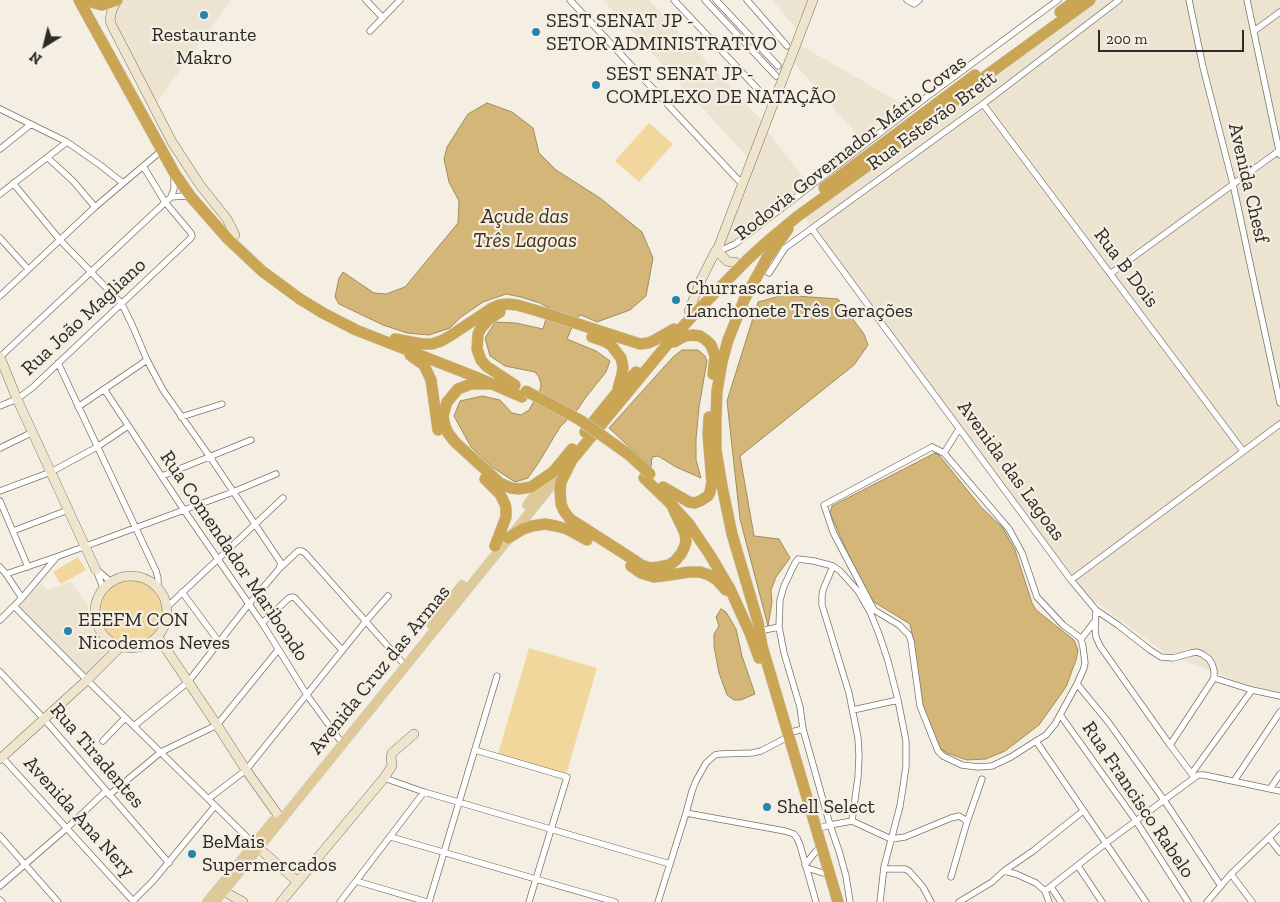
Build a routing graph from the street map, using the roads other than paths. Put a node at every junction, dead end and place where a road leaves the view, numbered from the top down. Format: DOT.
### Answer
graph roads {
  1 [pos="79,0"];
  2 [pos="88,0"];
  3 [pos="117,0"];
  4 [pos="366,0"];
  5 [pos="400,0"];
  6 [pos="570,0"];
  7 [pos="674,0"];
  8 [pos="704,0"];
  9 [pos="716,0"];
  10 [pos="747,0"];
  11 [pos="813,0"];
  12 [pos="907,0"];
  13 [pos="1058,0"];
  14 [pos="1076,0"];
  15 [pos="1090,0"];
  16 [pos="1119,0"];
  17 [pos="1189,0"];
  18 [pos="1247,0"];
  19 [pos="916,2"];
  20 [pos="1280,12"];
  21 [pos="383,18"];
  22 [pos="370,31"];
  23 [pos="1254,31"];
  24 [pos="787,46"];
  25 [pos="778,66"];
  26 [pos="776,76"];
  27 [pos="767,99"];
  28 [pos="983,104"];
  29 [pos="0,109"];
  30 [pos="30,125"];
  31 [pos="67,142"];
  32 [pos="0,149"];
  33 [pos="161,151"];
  34 [pos="1280,152"];
  35 [pos="48,158"];
  36 [pos="143,166"];
  37 [pos="174,174"];
  38 [pos="123,183"];
  39 [pos="13,184"];
  40 [pos="1233,184"];
  41 [pos="743,185"];
  42 [pos="0,194"];
  43 [pos="171,197"];
  44 [pos="191,197"];
  45 [pos="166,202"];
  46 [pos="95,207"];
  47 [pos="798,216"];
  48 [pos="812,229"];
  49 [pos="235,236"];
  50 [pos="0,238"];
  51 [pos="60,240"];
  52 [pos="718,248"];
  53 [pos="735,262"];
  54 [pos="28,269"];
  55 [pos="91,272"];
  56 [pos="769,272"];
  57 [pos="1110,274"];
  58 [pos="0,296"];
  59 [pos="122,304"];
  60 [pos="689,311"];
  61 [pos="545,317"];
  62 [pos="574,327"];
  63 [pos="674,329"];
  64 [pos="393,341"];
  65 [pos="659,354"];
  66 [pos="0,357"];
  67 [pos="147,360"];
  68 [pos="58,363"];
  69 [pos="2,372"];
  70 [pos="494,384"];
  71 [pos="515,385"];
  72 [pos="104,389"];
  73 [pos="524,394"];
  74 [pos="615,395"];
  75 [pos="17,399"];
  76 [pos="222,404"];
  77 [pos="1280,404"];
  78 [pos="0,406"];
  79 [pos="78,407"];
  80 [pos="181,417"];
  81 [pos="1280,424"];
  82 [pos="128,426"];
  83 [pos="959,429"];
  84 [pos="33,432"];
  85 [pos="251,440"];
  86 [pos="97,447"];
  87 [pos="0,448"];
  88 [pos="1243,451"];
  89 [pos="944,453"];
  90 [pos="210,457"];
  91 [pos="572,460"];
  92 [pos="51,472"];
  93 [pos="553,472"];
  94 [pos="276,474"];
  95 [pos="162,476"];
  96 [pos="647,476"];
  97 [pos="663,487"];
  98 [pos="0,491"];
  99 [pos="233,492"];
  100 [pos="283,498"];
  101 [pos="0,501"];
  102 [pos="671,504"];
  103 [pos="68,510"];
  104 [pos="184,510"];
  105 [pos="256,524"];
  106 [pos="136,527"];
  107 [pos="13,531"];
  108 [pos="508,538"];
  109 [pos="86,546"];
  110 [pos="495,546"];
  111 [pos="56,557"];
  112 [pos="218,559"];
  113 [pos="0,566"];
  114 [pos="28,566"];
  115 [pos="833,566"];
  116 [pos="280,567"];
  117 [pos="96,570"];
  118 [pos="6,574"];
  119 [pos="1071,580"];
  120 [pos="107,585"];
  121 [pos="158,588"];
  122 [pos="182,592"];
  123 [pos="388,596"];
  124 [pos="22,598"];
  125 [pos="248,604"];
  126 [pos="14,606"];
  127 [pos="167,607"];
  128 [pos="740,610"];
  129 [pos="1096,610"];
  130 [pos="0,620"];
  131 [pos="366,621"];
  132 [pos="1095,621"];
  133 [pos="262,623"];
  134 [pos="779,627"];
  135 [pos="760,632"];
  136 [pos="158,637"];
  137 [pos="1081,639"];
  138 [pos="218,642"];
  139 [pos="762,646"];
  140 [pos="120,648"];
  141 [pos="278,650"];
  142 [pos="342,650"];
  143 [pos="401,661"];
  144 [pos="0,672"];
  145 [pos="497,676"];
  146 [pos="1214,678"];
  147 [pos="87,680"];
  148 [pos="188,682"];
  149 [pos="1077,684"];
  150 [pos="1252,690"];
  151 [pos="307,694"];
  152 [pos="1280,696"];
  153 [pos="898,700"];
  154 [pos="853,710"];
  155 [pos="1280,712"];
  156 [pos="1061,716"];
  157 [pos="125,718"];
  158 [pos="44,719"];
  159 [pos="217,725"];
  160 [pos="134,726"];
  161 [pos="803,729"];
  162 [pos="414,734"];
  163 [pos="786,736"];
  164 [pos="339,740"];
  165 [pos="1036,741"];
  166 [pos="103,742"];
  167 [pos="1170,744"];
  168 [pos="475,750"];
  169 [pos="161,752"];
  170 [pos="1,756"];
  171 [pos="246,770"];
  172 [pos="1280,774"];
  173 [pos="1193,775"];
  174 [pos="384,778"];
  175 [pos="982,779"];
  176 [pos="1234,781"];
  177 [pos="1270,789"];
  178 [pos="424,792"];
  179 [pos="1280,792"];
  180 [pos="108,793"];
  181 [pos="1274,798"];
  182 [pos="208,799"];
  183 [pos="1164,800"];
  184 [pos="459,802"];
  185 [pos="215,806"];
  186 [pos="1083,811"];
  187 [pos="686,813"];
  188 [pos="278,815"];
  189 [pos="852,821"];
  190 [pos="1136,821"];
  191 [pos="967,822"];
  192 [pos="830,825"];
  193 [pos="1280,827"];
  194 [pos="67,828"];
  195 [pos="552,829"];
  196 [pos="816,829"];
  197 [pos="0,836"];
  198 [pos="391,836"];
  199 [pos="1269,838"];
  200 [pos="891,839"];
  201 [pos="1106,843"];
  202 [pos="256,846"];
  203 [pos="816,852"];
  204 [pos="1280,852"];
  205 [pos="445,853"];
  206 [pos="169,863"];
  207 [pos="24,864"];
  208 [pos="670,864"];
  209 [pos="1078,866"];
  210 [pos="806,867"];
  211 [pos="884,869"];
  212 [pos="1004,871"];
  213 [pos="823,873"];
  214 [pos="1231,874"];
  215 [pos="951,877"];
  216 [pos="536,879"];
  217 [pos="356,881"];
  218 [pos="298,882"];
  219 [pos="0,886"];
  220 [pos="1051,886"];
  221 [pos="1220,886"];
  222 [pos="222,889"];
  223 [pos="1044,892"];
  224 [pos="134,901"];
  225 [pos="58,902"];
  226 [pos="207,902"];
  227 [pos="215,902"];
  228 [pos="242,902"];
  229 [pos="281,902"];
  230 [pos="340,902"];
  231 [pos="428,902"];
  232 [pos="529,902"];
  233 [pos="615,902"];
  234 [pos="658,902"];
  235 [pos="816,902"];
  236 [pos="831,902"];
  237 [pos="838,902"];
  238 [pos="850,902"];
  239 [pos="880,902"];
  240 [pos="931,902"];
  241 [pos="959,902"];
  242 [pos="1049,902"];
  243 [pos="1061,902"];
  244 [pos="1102,902"];
  245 [pos="1146,902"];
  246 [pos="1188,902"];
  247 [pos="1207,902"];
  248 [pos="1252,902"];
  1 -- 33 [label="highway"];
  2 -- 3 [label="highway"];
  2 -- 49 [label="highway"];
  3 -- 49 [label="street"];
  4 -- 21 [label="street"];
  5 -- 21 [label="street"];
  6 -- 41 [label="street"];
  7 -- 27 [label="street"];
  8 -- 26 [label="street"];
  9 -- 25 [label="street"];
  10 -- 24 [label="street"];
  11 -- 41 [label="street"];
  12 -- 19 [label="street"];
  13 -- 52 [label="street"];
  14 -- 53 [label="highway, Rodovia Governador Mário Covas"];
  15 -- 47 [label="highway"];
  16 -- 28 [label="street, Rua Estevão Brett"];
  17 -- 40 [label="street, Avenida Chesf"];
  18 -- 23 [label="street, Avenida Chesf"];
  20 -- 23 [label="street"];
  21 -- 22 [label="street"];
  23 -- 34 [label="street, Avenida Chesf"];
  28 -- 48 [label="street, Rua Estevão Brett"];
  28 -- 57 [label="street, Rua B Dois"];
  29 -- 30 [label="street"];
  30 -- 31 [label="street"];
  30 -- 32 [label="street"];
  31 -- 35 [label="street"];
  31 -- 38 [label="street"];
  33 -- 36 [label="street"];
  33 -- 37 [label="highway"];
  34 -- 40 [label="street"];
  35 -- 39 [label="street"];
  35 -- 46 [label="street"];
  36 -- 38 [label="street"];
  36 -- 45 [label="street"];
  37 -- 43 [label="street"];
  37 -- 44 [label="highway"];
  38 -- 46 [label="street"];
  39 -- 42 [label="street"];
  39 -- 51 [label="street"];
  40 -- 57 [label="street"];
  40 -- 77 [label="street, Avenida Chesf"];
  41 -- 52 [label="street"];
  43 -- 44 [label="street"];
  43 -- 45 [label="street"];
  44 -- 64 [label="highway"];
  45 -- 55 [label="street"];
  45 -- 59 [label="street, Rua João Magliano"];
  46 -- 51 [label="street"];
  47 -- 65 [label="highway"];
  47 -- 135 [label="highway"];
  48 -- 56 [label="street, Rua Estevão Brett"];
  48 -- 83 [label="street, Avenida das Lagoas"];
  49 -- 64 [label="highway"];
  50 -- 54 [label="street"];
  51 -- 54 [label="street"];
  51 -- 55 [label="street"];
  52 -- 53 [label="street"];
  52 -- 60 [label="street"];
  53 -- 60 [label="highway, Rodovia Governador Mário Covas"];
  54 -- 58 [label="street"];
  55 -- 59 [label="street"];
  55 -- 66 [label="street"];
  57 -- 88 [label="street, Rua B Dois"];
  59 -- 67 [label="street"];
  59 -- 68 [label="street, Rua João Magliano"];
  60 -- 63 [label="highway, Rodovia Governador Mário Covas"];
  61 -- 62 [label="highway"];
  61 -- 64 [label="highway"];
  61 -- 71 [label="highway"];
  62 -- 63 [label="highway"];
  62 -- 74 [label="highway"];
  63 -- 74 [label="highway, Rodovia Governador Mário Covas"];
  64 -- 70 [label="highway"];
  64 -- 71 [label="highway"];
  64 -- 110 [label="highway"];
  65 -- 91 [label="highway"];
  65 -- 97 [label="highway"];
  66 -- 69 [label="street"];
  67 -- 72 [label="street"];
  67 -- 80 [label="street"];
  68 -- 75 [label="street, Rua João Magliano"];
  68 -- 79 [label="street"];
  69 -- 75 [label="street"];
  70 -- 73 [label="highway"];
  70 -- 93 [label="highway, Rodovia Governador Mário Covas"];
  71 -- 73 [label="highway"];
  72 -- 79 [label="street"];
  72 -- 82 [label="street, Rua Comendador Maribondo"];
  73 -- 96 [label="highway"];
  74 -- 93 [label="highway, Rodovia Governador Mário Covas"];
  75 -- 78 [label="street, Rua João Magliano"];
  75 -- 84 [label="street"];
  76 -- 80 [label="street"];
  79 -- 86 [label="street"];
  80 -- 90 [label="street"];
  81 -- 88 [label="street"];
  82 -- 86 [label="street"];
  82 -- 95 [label="street, Rua Comendador Maribondo"];
  83 -- 89 [label="street"];
  83 -- 119 [label="street, Avenida das Lagoas"];
  84 -- 87 [label="street"];
  84 -- 92 [label="street"];
  85 -- 90 [label="street"];
  86 -- 92 [label="street"];
  86 -- 106 [label="street"];
  88 -- 119 [label="street"];
  89 -- 137 [label="street"];
  89 -- 165 [label="street"];
  90 -- 95 [label="street"];
  90 -- 99 [label="street"];
  91 -- 102 [label="highway"];
  91 -- 108 [label="main road, Avenida Cruz das Armas"];
  92 -- 98 [label="street"];
  92 -- 103 [label="street"];
  93 -- 110 [label="main road, Avenida Cruz das Armas"];
  94 -- 99 [label="street"];
  95 -- 104 [label="street, Rua Comendador Maribondo"];
  96 -- 97 [label="highway"];
  96 -- 102 [label="highway"];
  97 -- 139 [label="highway"];
  99 -- 104 [label="street"];
  99 -- 105 [label="street"];
  100 -- 105 [label="street"];
  101 -- 107 [label="street"];
  102 -- 128 [label="highway"];
  103 -- 107 [label="street"];
  103 -- 109 [label="street"];
  104 -- 106 [label="street"];
  104 -- 112 [label="street, Rua Comendador Maribondo"];
  105 -- 112 [label="street"];
  105 -- 116 [label="street"];
  106 -- 109 [label="street"];
  106 -- 121 [label="street"];
  107 -- 114 [label="street"];
  108 -- 128 [label="highway"];
  108 -- 202 [label="main road, Avenida Cruz das Armas"];
  109 -- 111 [label="street"];
  109 -- 117 [label="street"];
  110 -- 143 [label="main road, Avenida Cruz das Armas"];
  111 -- 114 [label="street"];
  111 -- 124 [label="street"];
  112 -- 122 [label="street"];
  112 -- 125 [label="street, Rua Comendador Maribondo"];
  113 -- 118 [label="street"];
  114 -- 118 [label="street"];
  115 -- 134 [label="street"];
  115 -- 153 [label="street"];
  115 -- 154 [label="street"];
  116 -- 125 [label="street"];
  116 -- 131 [label="street"];
  117 -- 120 [label="street"];
  117 -- 120 [label="street"];
  118 -- 124 [label="street"];
  119 -- 129 [label="street, Avenida das Lagoas"];
  120 -- 121 [label="street"];
  120 -- 140 [label="street"];
  121 -- 127 [label="street"];
  122 -- 127 [label="street"];
  122 -- 138 [label="street"];
  123 -- 131 [label="street"];
  124 -- 126 [label="street"];
  125 -- 133 [label="street, Rua Comendador Maribondo"];
  125 -- 138 [label="street"];
  126 -- 130 [label="street"];
  126 -- 147 [label="street"];
  127 -- 136 [label="street"];
  128 -- 163 [label="highway"];
  129 -- 132 [label="street"];
  129 -- 146 [label="street, Avenida das Lagoas"];
  131 -- 142 [label="street"];
  131 -- 143 [label="street"];
  132 -- 137 [label="street"];
  132 -- 167 [label="street"];
  133 -- 141 [label="street, Rua Comendador Maribondo"];
  133 -- 142 [label="street"];
  134 -- 135 [label="street"];
  134 -- 161 [label="street"];
  135 -- 139 [label="highway"];
  136 -- 140 [label="street"];
  136 -- 148 [label="street"];
  137 -- 149 [label="street"];
  138 -- 148 [label="street"];
  139 -- 163 [label="highway"];
  140 -- 147 [label="street"];
  141 -- 151 [label="street, Rua Comendador Maribondo"];
  141 -- 159 [label="street"];
  142 -- 151 [label="street"];
  143 -- 164 [label="main road, Avenida Cruz das Armas"];
  144 -- 158 [label="street, Rua Tiradentes"];
  145 -- 168 [label="street"];
  146 -- 150 [label="street"];
  146 -- 167 [label="street"];
  147 -- 157 [label="street"];
  147 -- 158 [label="street"];
  148 -- 159 [label="street"];
  148 -- 160 [label="street"];
  149 -- 156 [label="street"];
  149 -- 183 [label="street"];
  150 -- 152 [label="street"];
  150 -- 173 [label="street"];
  151 -- 164 [label="street, Rua Comendador Maribondo"];
  151 -- 171 [label="street"];
  153 -- 154 [label="street"];
  153 -- 200 [label="street"];
  154 -- 189 [label="street"];
  155 -- 176 [label="street"];
  156 -- 165 [label="street"];
  156 -- 190 [label="street, Rua Francisco Rabelo"];
  157 -- 160 [label="street"];
  157 -- 166 [label="street"];
  158 -- 170 [label="street"];
  158 -- 180 [label="street, Rua Tiradentes"];
  159 -- 169 [label="street"];
  159 -- 171 [label="street"];
  160 -- 169 [label="street"];
  161 -- 163 [label="street"];
  161 -- 192 [label="street"];
  162 -- 174 [label="street"];
  163 -- 187 [label="street"];
  163 -- 196 [label="highway"];
  163 -- 203 [label="highway"];
  164 -- 188 [label="main road, Avenida Cruz das Armas"];
  165 -- 186 [label="street"];
  167 -- 173 [label="street"];
  168 -- 184 [label="street"];
  168 -- 195 [label="street"];
  169 -- 180 [label="street"];
  169 -- 182 [label="street"];
  170 -- 194 [label="street, Avenida Ana Nery"];
  171 -- 182 [label="street"];
  171 -- 188 [label="street"];
  172 -- 177 [label="street"];
  173 -- 176 [label="street"];
  173 -- 183 [label="street"];
  174 -- 178 [label="street"];
  174 -- 218 [label="street"];
  175 -- 191 [label="street"];
  176 -- 177 [label="street"];
  177 -- 179 [label="street"];
  178 -- 184 [label="street"];
  178 -- 198 [label="street"];
  179 -- 181 [label="street"];
  180 -- 194 [label="street"];
  180 -- 206 [label="street, Rua Tiradentes"];
  182 -- 185 [label="street"];
  183 -- 190 [label="street"];
  183 -- 221 [label="street"];
  184 -- 195 [label="street"];
  184 -- 205 [label="street"];
  185 -- 202 [label="street"];
  185 -- 206 [label="street"];
  186 -- 201 [label="street"];
  186 -- 212 [label="street"];
  187 -- 208 [label="street"];
  187 -- 210 [label="street"];
  188 -- 202 [label="main road, Avenida Cruz das Armas"];
  189 -- 192 [label="street"];
  189 -- 200 [label="street"];
  190 -- 201 [label="street"];
  190 -- 246 [label="street, Rua Francisco Rabelo"];
  191 -- 200 [label="street"];
  191 -- 215 [label="street"];
  192 -- 196 [label="street"];
  192 -- 238 [label="street"];
  193 -- 199 [label="street"];
  194 -- 207 [label="street"];
  194 -- 224 [label="street, Avenida Ana Nery"];
  195 -- 208 [label="street"];
  195 -- 216 [label="street"];
  196 -- 237 [label="highway"];
  197 -- 207 [label="street"];
  198 -- 205 [label="street"];
  198 -- 217 [label="street"];
  199 -- 204 [label="street"];
  199 -- 214 [label="street"];
  200 -- 211 [label="street"];
  201 -- 209 [label="street"];
  201 -- 245 [label="street"];
  202 -- 218 [label="street"];
  202 -- 222 [label="main road, Avenida Cruz das Armas"];
  203 -- 210 [label="street"];
  203 -- 213 [label="highway"];
  205 -- 216 [label="street"];
  205 -- 231 [label="street"];
  206 -- 224 [label="street"];
  207 -- 219 [label="street"];
  207 -- 225 [label="street"];
  208 -- 234 [label="street"];
  209 -- 220 [label="street"];
  209 -- 244 [label="street"];
  210 -- 213 [label="street"];
  210 -- 235 [label="street"];
  211 -- 239 [label="street"];
  211 -- 240 [label="street"];
  212 -- 223 [label="street"];
  212 -- 241 [label="street"];
  213 -- 236 [label="highway"];
  214 -- 221 [label="street"];
  214 -- 248 [label="street"];
  216 -- 232 [label="street"];
  216 -- 233 [label="street"];
  217 -- 230 [label="street"];
  217 -- 231 [label="street"];
  218 -- 229 [label="street"];
  220 -- 223 [label="street"];
  220 -- 243 [label="street"];
  221 -- 247 [label="street"];
  222 -- 226 [label="main road, Avenida Cruz das Armas"];
  222 -- 227 [label="main road, Avenida Cruz das Armas"];
  222 -- 228 [label="street"];
  223 -- 242 [label="street"];
}
